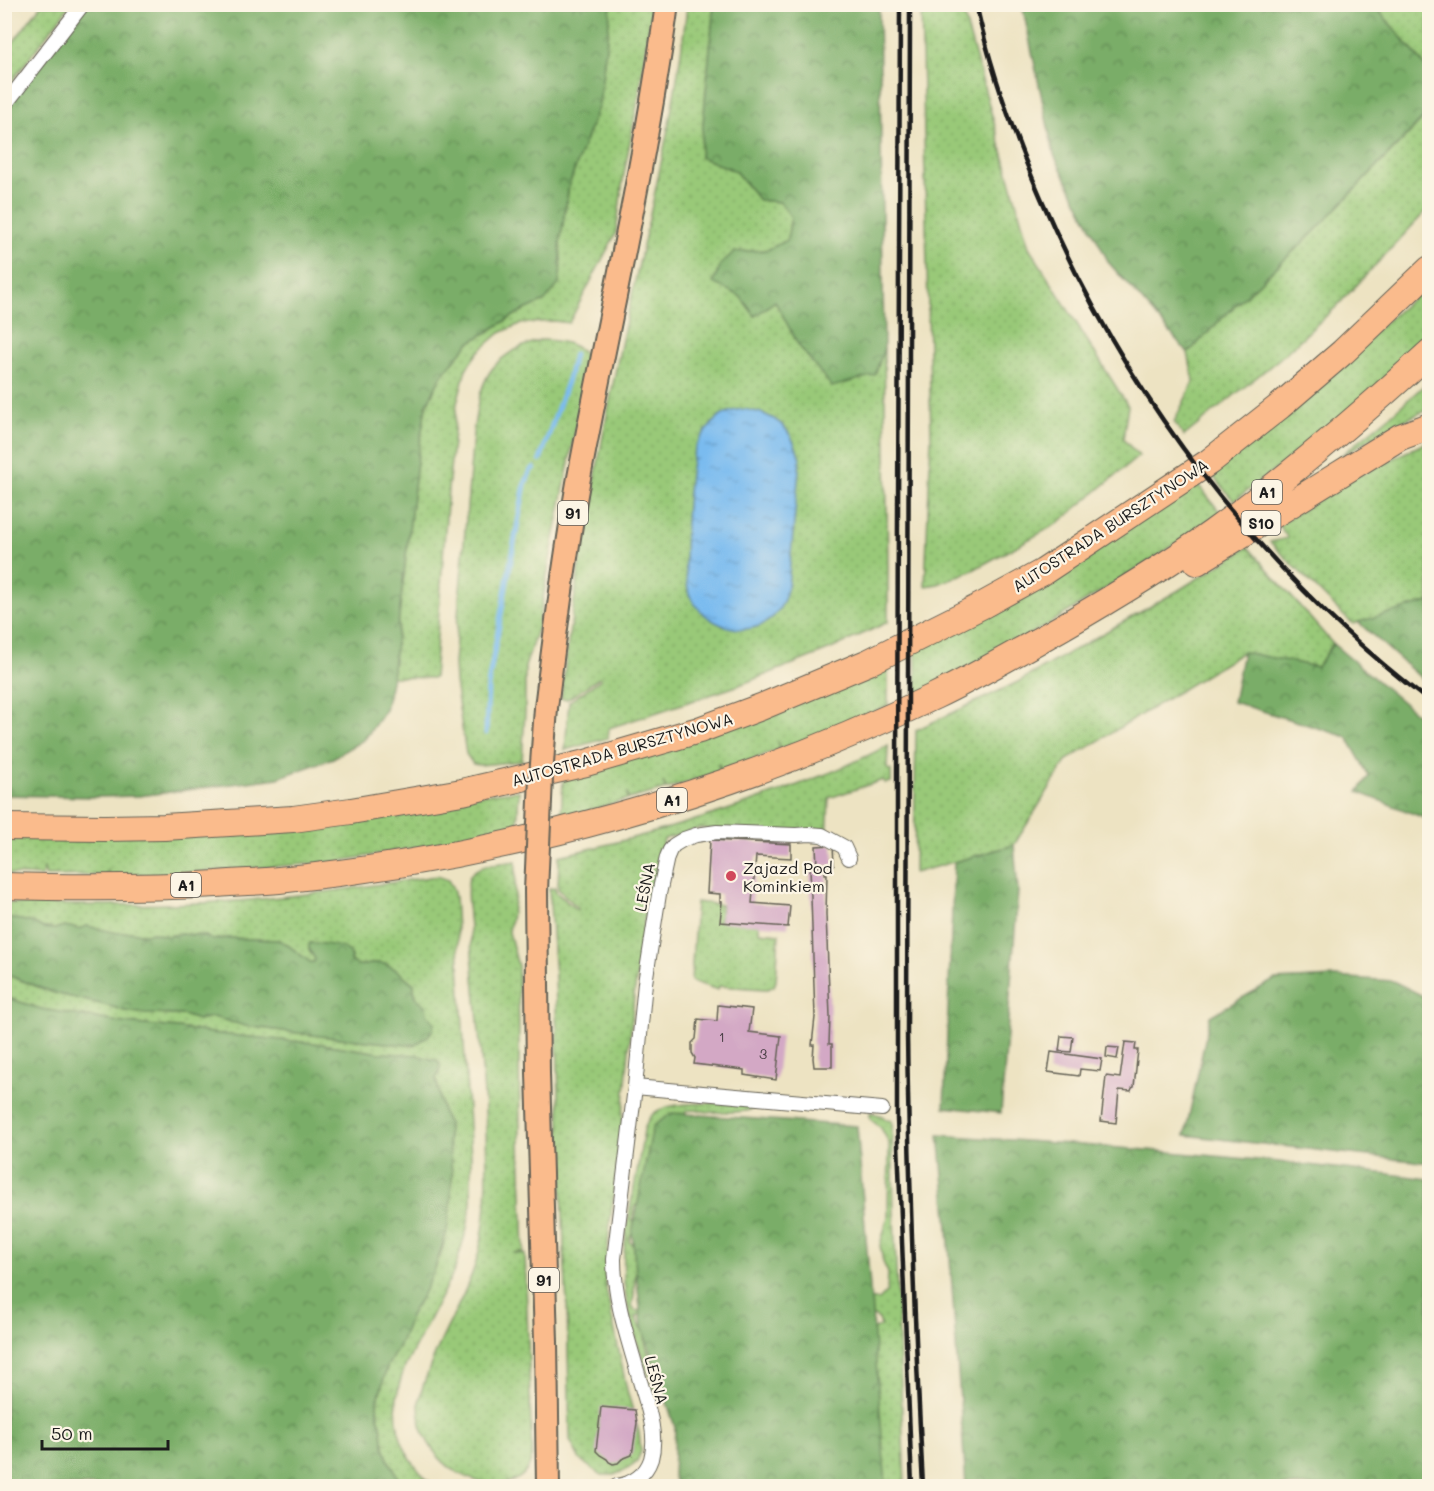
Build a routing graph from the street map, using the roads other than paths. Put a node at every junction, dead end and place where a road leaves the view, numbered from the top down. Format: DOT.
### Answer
graph roads {
  1 [pos="83,4"];
  2 [pos="667,4"];
  3 [pos="4,106"];
  4 [pos="1430,269"];
  5 [pos="1430,352"];
  6 [pos="1430,426"];
  7 [pos="1089,612"];
  8 [pos="4,827"];
  9 [pos="849,858"];
  10 [pos="4,886"];
  11 [pos="635,1087"];
  12 [pos="882,1109"];
  13 [pos="548,1486"];
  14 [pos="617,1486"];
  1 -- 3 [label="street"];
  2 -- 13 [label="main road, 91, bridge"];
  4 -- 8 [label="highway, AUTOSTRADA BURSZTYNOWA"];
  5 -- 7 [label="highway, A1"];
  6 -- 7 [label="highway, S10"];
  7 -- 10 [label="highway, A1"];
  9 -- 11 [label="street, LEŚNA"];
  11 -- 12 [label="street"];
  11 -- 14 [label="street, LEŚNA"];
}
